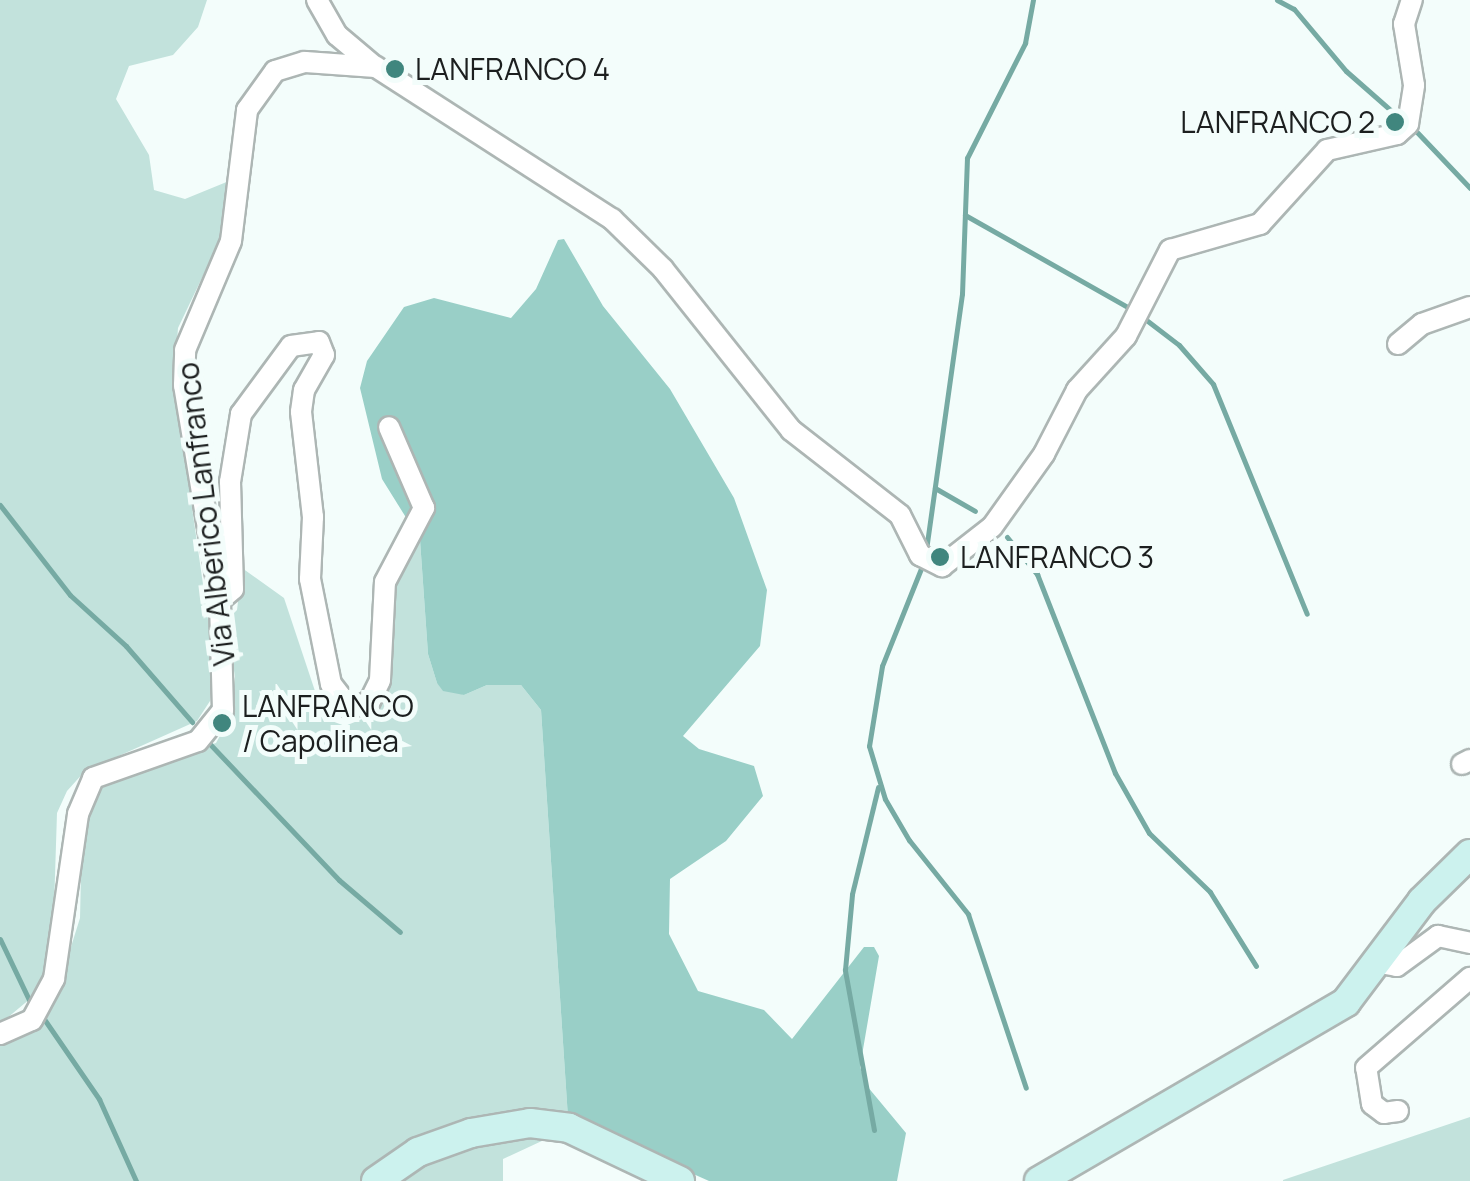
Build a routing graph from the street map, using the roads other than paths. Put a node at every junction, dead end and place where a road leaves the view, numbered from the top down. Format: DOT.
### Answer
graph roads {
  1 [pos="317,0"];
  2 [pos="1412,0"];
  3 [pos="376,67"];
  4 [pos="1470,307"];
  5 [pos="1398,344"];
  6 [pos="389,426"];
  7 [pos="220,600"];
  8 [pos="1470,854"];
  9 [pos="1470,943"];
  10 [pos="1380,963"];
  11 [pos="1470,978"];
  12 [pos="0,1034"];
  13 [pos="1398,1112"];
  14 [pos="376,1181"];
  15 [pos="680,1181"];
  16 [pos="1039,1181"];
  1 -- 3 [label="street"];
  2 -- 3 [label="street"];
  3 -- 7 [label="street, Via Alberico Lanfranco"];
  4 -- 5 [label="street"];
  6 -- 7 [label="street"];
  7 -- 12 [label="street, Via Alberico Lanfranco"];
  8 -- 10 [label="main road"];
  9 -- 10 [label="street"];
  10 -- 16 [label="main road"];
  11 -- 13 [label="street"];
  14 -- 15 [label="main road"];
}
